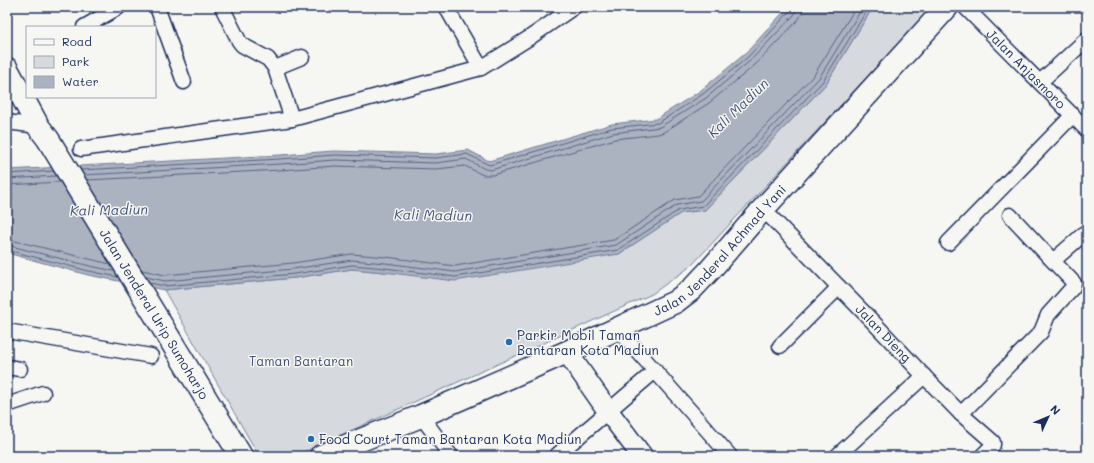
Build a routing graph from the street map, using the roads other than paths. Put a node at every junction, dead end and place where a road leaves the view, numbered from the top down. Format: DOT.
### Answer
graph roads {
  1 [pos="119,7"];
  2 [pos="157,7"];
  3 [pos="222,7"];
  4 [pos="446,7"];
  5 [pos="574,7"];
  6 [pos="947,7"];
  7 [pos="965,7"];
  8 [pos="88,26"];
  9 [pos="1087,39"];
  10 [pos="302,57"];
  11 [pos="275,68"];
  12 [pos="481,68"];
  13 [pos="7,69"];
  14 [pos="184,82"];
  15 [pos="1040,82"];
  16 [pos="1073,115"];
  17 [pos="292,119"];
  18 [pos="7,122"];
  19 [pos="1087,130"];
  20 [pos="43,132"];
  21 [pos="81,149"];
  22 [pos="763,209"];
  23 [pos="1010,216"];
  24 [pos="1087,231"];
  25 [pos="948,243"];
  26 [pos="1053,261"];
  27 [pos="839,287"];
  28 [pos="618,329"];
  29 [pos="7,331"];
  30 [pos="780,346"];
  31 [pos="567,352"];
  32 [pos="151,356"];
  33 [pos="655,371"];
  34 [pos="924,376"];
  35 [pos="43,393"];
  36 [pos="7,405"];
  37 [pos="608,411"];
  38 [pos="961,414"];
  39 [pos="421,416"];
  40 [pos="241,456"];
  41 [pos="321,456"];
  42 [pos="451,456"];
  43 [pos="556,456"];
  44 [pos="642,456"];
  45 [pos="730,456"];
  46 [pos="837,456"];
  47 [pos="982,456"];
  1 -- 8 [label="street"];
  2 -- 14 [label="street"];
  3 -- 11 [label="street"];
  4 -- 12 [label="street"];
  5 -- 12 [label="street"];
  6 -- 22 [label="highway, Jalan Jenderal Achmad Yani"];
  7 -- 15 [label="street, Jalan Anjasmoro"];
  9 -- 15 [label="street"];
  10 -- 11 [label="street"];
  11 -- 17 [label="street"];
  12 -- 17 [label="street"];
  13 -- 20 [label="highway, Jalan Jenderal Urip Sumoharjo"];
  15 -- 16 [label="street, Jalan Anjasmoro"];
  16 -- 19 [label="street, Jalan Anjasmoro"];
  16 -- 25 [label="street"];
  17 -- 21 [label="street"];
  18 -- 20 [label="street"];
  20 -- 40 [label="highway, Jalan Jenderal Urip Sumoharjo"];
  22 -- 27 [label="street, Jalan Dieng"];
  22 -- 28 [label="highway, Jalan Jenderal Achmad Yani"];
  23 -- 26 [label="street"];
  24 -- 26 [label="street"];
  26 -- 38 [label="street"];
  27 -- 30 [label="street"];
  27 -- 34 [label="street, Jalan Dieng"];
  28 -- 31 [label="highway, Jalan Jenderal Achmad Yani"];
  28 -- 33 [label="street"];
  29 -- 32 [label="street"];
  31 -- 37 [label="street"];
  31 -- 39 [label="highway, Jalan Jenderal Achmad Yani"];
  33 -- 37 [label="street"];
  33 -- 45 [label="street"];
  34 -- 38 [label="street, Jalan Dieng"];
  34 -- 46 [label="street"];
  35 -- 36 [label="street"];
  37 -- 43 [label="street"];
  37 -- 44 [label="street"];
  38 -- 47 [label="street, Jalan Dieng"];
  39 -- 41 [label="highway, Jalan Jenderal Achmad Yani"];
  39 -- 42 [label="street"];
}
